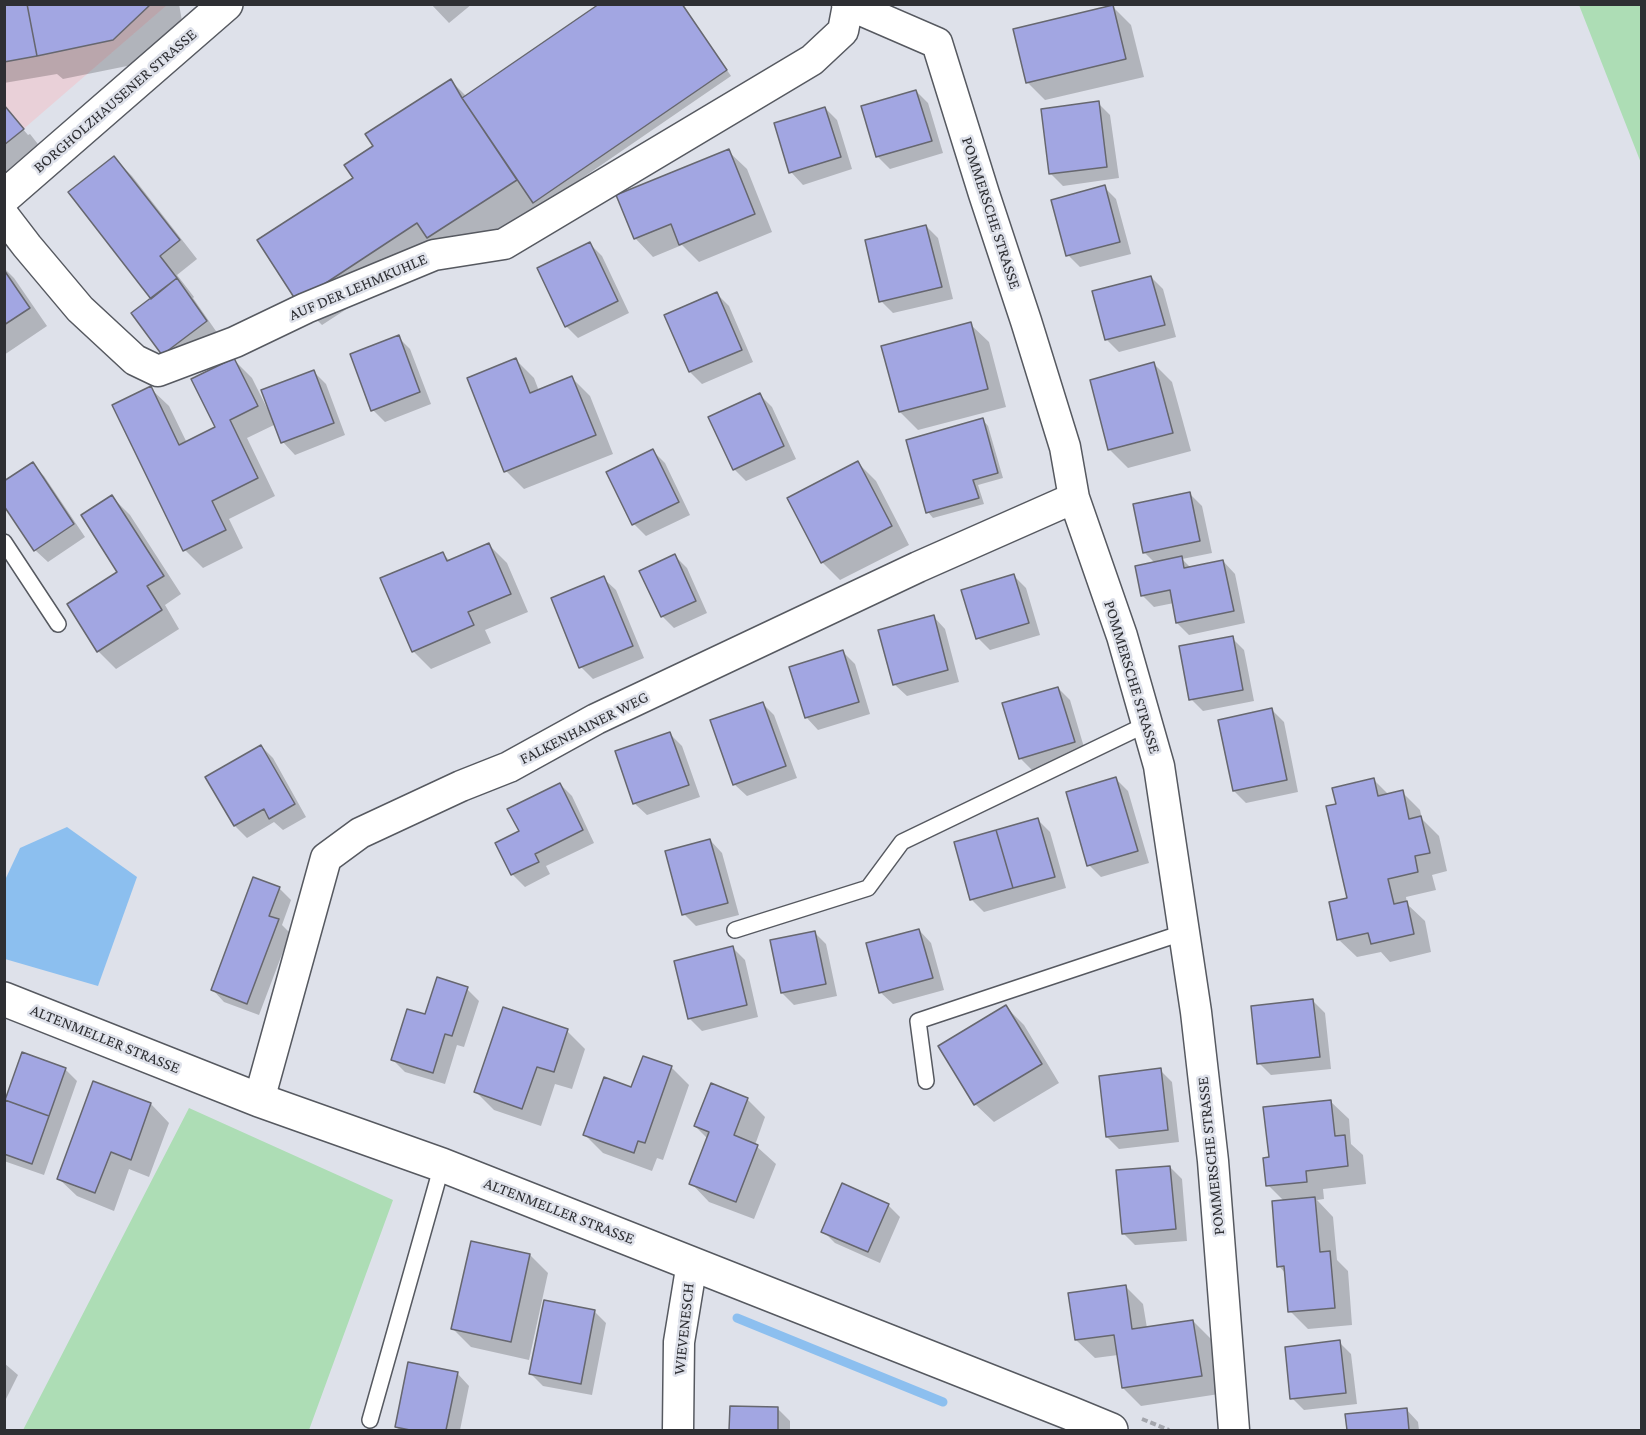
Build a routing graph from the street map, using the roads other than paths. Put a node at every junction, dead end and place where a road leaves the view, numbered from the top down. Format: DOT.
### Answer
graph roads {
  1 [pos="226,4"];
  2 [pos="848,5"];
  3 [pos="4,197"];
  4 [pos="4,216"];
  5 [pos="1074,498"];
  6 [pos="4,542"];
  7 [pos="58,624"];
  8 [pos="1147,724"];
  9 [pos="735,930"];
  10 [pos="1185,932"];
  11 [pos="4,999"];
  12 [pos="926,1081"];
  13 [pos="258,1100"];
  14 [pos="442,1165"];
  15 [pos="692,1263"];
  16 [pos="370,1420"];
  17 [pos="678,1431"];
  18 [pos="1111,1431"];
  19 [pos="1234,1431"];
  1 -- 3 [label="street, BORGHOLZHAUSENER STRASSE"];
  2 -- 4 [label="street, AUF DER LEHMKUHLE"];
  2 -- 5 [label="street, POMMERSCHE STRASSE"];
  5 -- 8 [label="street, POMMERSCHE STRASSE"];
  5 -- 13 [label="street, FALKENHAINER WEG"];
  6 -- 7 [label="lane"];
  8 -- 9 [label="lane"];
  8 -- 10 [label="street, POMMERSCHE STRASSE"];
  10 -- 12 [label="lane"];
  10 -- 19 [label="street, POMMERSCHE STRASSE"];
  11 -- 13 [label="street, ALTENMELLER STRASSE"];
  13 -- 14 [label="street, ALTENMELLER STRASSE"];
  14 -- 15 [label="street, ALTENMELLER STRASSE"];
  14 -- 16 [label="lane"];
  15 -- 17 [label="street, WIEVENESCH"];
  15 -- 18 [label="street, ALTENMELLER STRASSE"];
}
